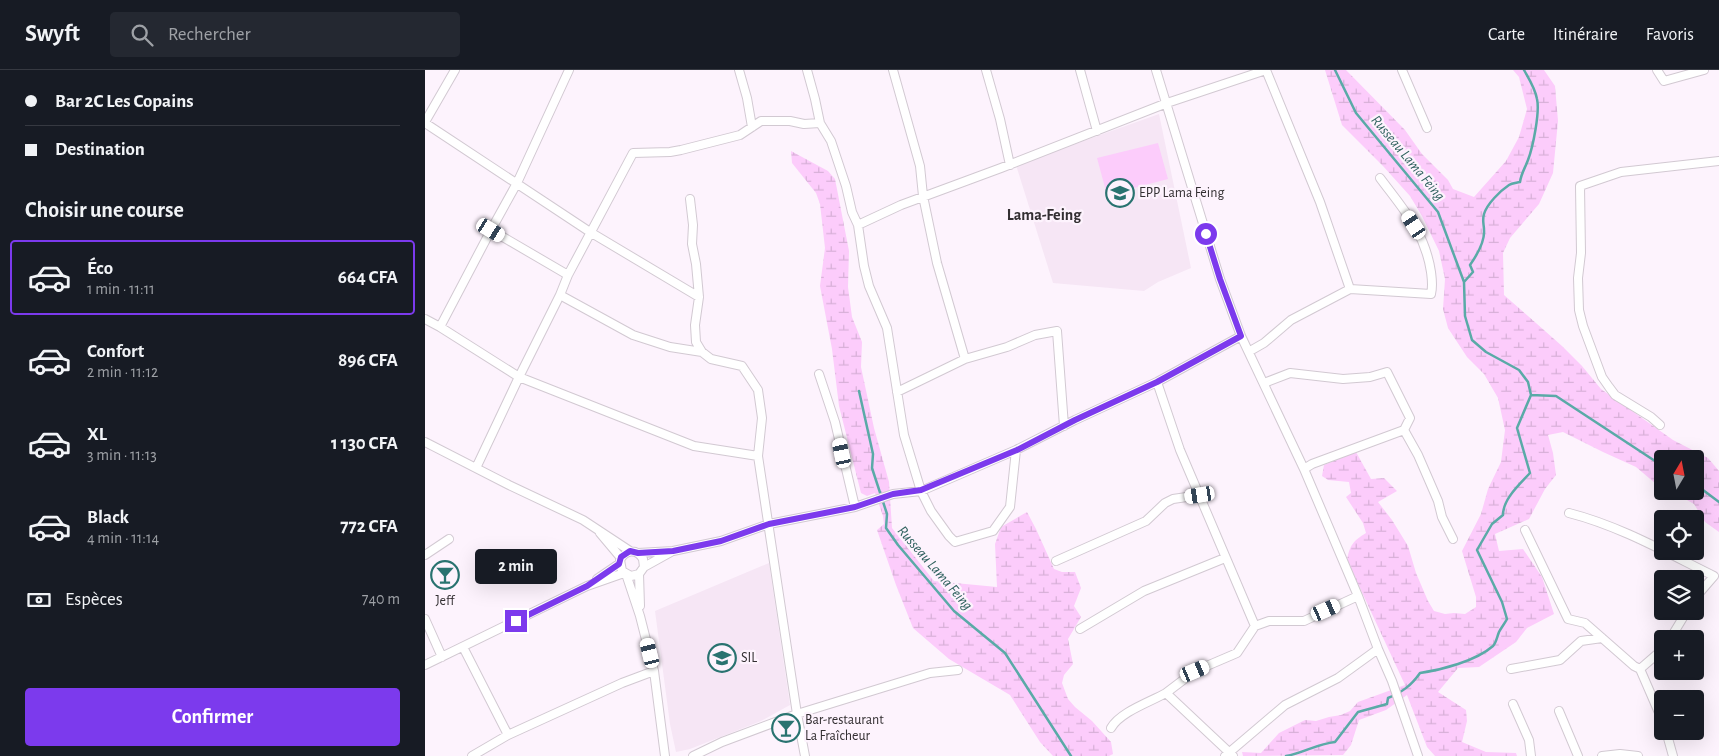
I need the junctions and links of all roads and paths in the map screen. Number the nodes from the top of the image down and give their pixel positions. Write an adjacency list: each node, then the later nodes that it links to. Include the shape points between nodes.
1 (455, 70): 14 (street)
2 (569, 70): 22 (street)
3 (739, 70): 16 (street)
4 (807, 70): 15 (street)
5 (893, 70): 23 (street, via 920,166)
6 (986, 70): 20 (street)
7 (1080, 70): 18 (street)
8 (1156, 70): 13 (street)
9 (1266, 70): 13 (street); 29 (street, via 1320,202)
10 (1402, 70): 17 (street)
11 (1657, 70): 12 (street, via 1664,81)
12 (1704, 70)
13 (1167, 103): 18 (street); 34 (street, via 1220,279)
14 (425, 122): 22 (street)
15 (820, 123): 16 (street, via 761,121); 25 (street, via 831,141 851,212)
16 (752, 127): 27 (street, via 740,134 681,150 633,153)
17 (1427, 128)
18 (1097, 131): 20 (street)
19 (1719, 160): 43 (street, via 1621,172 1580,186 1578,278 1583,326 1602,378 1615,395)
20 (1010, 164): 23 (street)
21 (1380, 178): 29 (street, via 1422,237 1433,287 1431,294)
22 (517, 183): 26 (street); 27 (street)
23 (923, 196): 25 (street); 37 (street, via 937,263)
24 (690, 199): 31 (street)
25 (858, 225): 42 (street, via 869,286 887,328)
26 (491, 230): 28 (street); 33 (street)
27 (590, 232): 28 (street); 31 (street)
28 (568, 275): 30 (street)
29 (1350, 288): 35 (street, via 1291,320)
30 (560, 295): 36 (street, via 633,335 670,347); 39 (street)
31 (699, 297): 36 (street, via 695,325 696,342)
32 (425, 319): 33 (street)
33 (440, 327): 39 (street)
34 (1241, 336): 35 (street); 40 (street)
35 (1250, 351): 41 (street)
36 (702, 352): 48 (street, via 711,359 742,366 758,390 762,418)
37 (965, 359): 42 (street); 44 (street, via 1035,335 1057,331)
38 (819, 374): 53 (street, via 835,422)
39 (519, 377): 48 (street, via 694,446); 49 (street)
40 (1157, 382): 44 (street); 52 (street, via 1180,450)
41 (1265, 383): 45 (street, via 1290,373 1343,379 1387,372 1409,418); 50 (street)
42 (897, 392): 51 (street, via 904,435)
43 (1660, 425)
44 (1064, 426): 47 (street)
45 (1404, 430): 50 (street); 59 (street, via 1418,455)
46 (425, 442): 49 (street)
47 (1017, 450): 51 (street); 51 (street, via 1010,507 993,531 955,542 931,511)
48 (757, 456): 55 (street)
49 (476, 468): 56 (street)
50 (1304, 469): 71 (street)
51 (921, 490): 53 (street, via 893,494)
52 (1200, 495): 63 (street); 65 (street, via 1173,499 1146,521)
53 (855, 507): 55 (street)
54 (1569, 513): 68 (street, via 1614,528)
55 (769, 524): 60 (street, via 721,541); 90 (street)
56 (594, 526): 61 (street); 64 (street)
57 (1525, 530): 76 (street, via 1568,619 1585,623)
58 (449, 539): 62 (street)
59 (1453, 539)
60 (673, 551): 61 (street); 66 (street)
61 (634, 552): 64 (street, via 624,554); 66 (street, via 643,559)
62 (425, 555)
63 (1225, 558): 74 (street); 75 (street, via 1144,591)
64 (620, 561): 67 (street); 69 (street)
65 (1056, 561)
66 (641, 571): 67 (street, via 631,576); 72 (street)
67 (625, 574): 69 (street); 72 (street)
68 (1717, 578): 70 (street)
69 (587, 586): 77 (street)
70 (1704, 590)
71 (1358, 596): 74 (street, via 1304,621 1269,621); 78 (street)
72 (640, 616): 85 (street)
73 (425, 619): 79 (street)
74 (1255, 626): 86 (street, via 1237,653 1195,671)
75 (1080, 629)
76 (1602, 638): 82 (street, via 1581,641 1560,660); 83 (street)
77 (463, 647): 79 (street); 92 (street)
78 (1378, 649): 95 (street, via 1338,678 1285,705); 99 (street)
79 (442, 657): 81 (street)
80 (1654, 657): 83 (street)
81 (425, 664)
82 (1511, 669)
83 (1640, 669): 87 (street)
84 (959, 670): 90 (street, via 930,673)
85 (654, 671): 92 (street); 96 (street)
86 (1167, 693): 91 (street, via 1127,714); 95 (street)
87 (1654, 701)
88 (1513, 704): 100 (street, via 1529,740)
89 (1559, 711): 101 (street)
90 (797, 714): 97 (street); 98 (street)
91 (1111, 728)
92 (508, 735): 94 (street)
93 (1669, 740): 104 (street)
94 (477, 755)
95 (1229, 755)
96 (665, 756)
97 (693, 756)
98 (805, 756)
99 (1418, 756)
100 (1531, 756)
101 (1579, 756)
102 (1602, 756): 103 (street)
103 (1638, 756)
104 (1673, 756)

